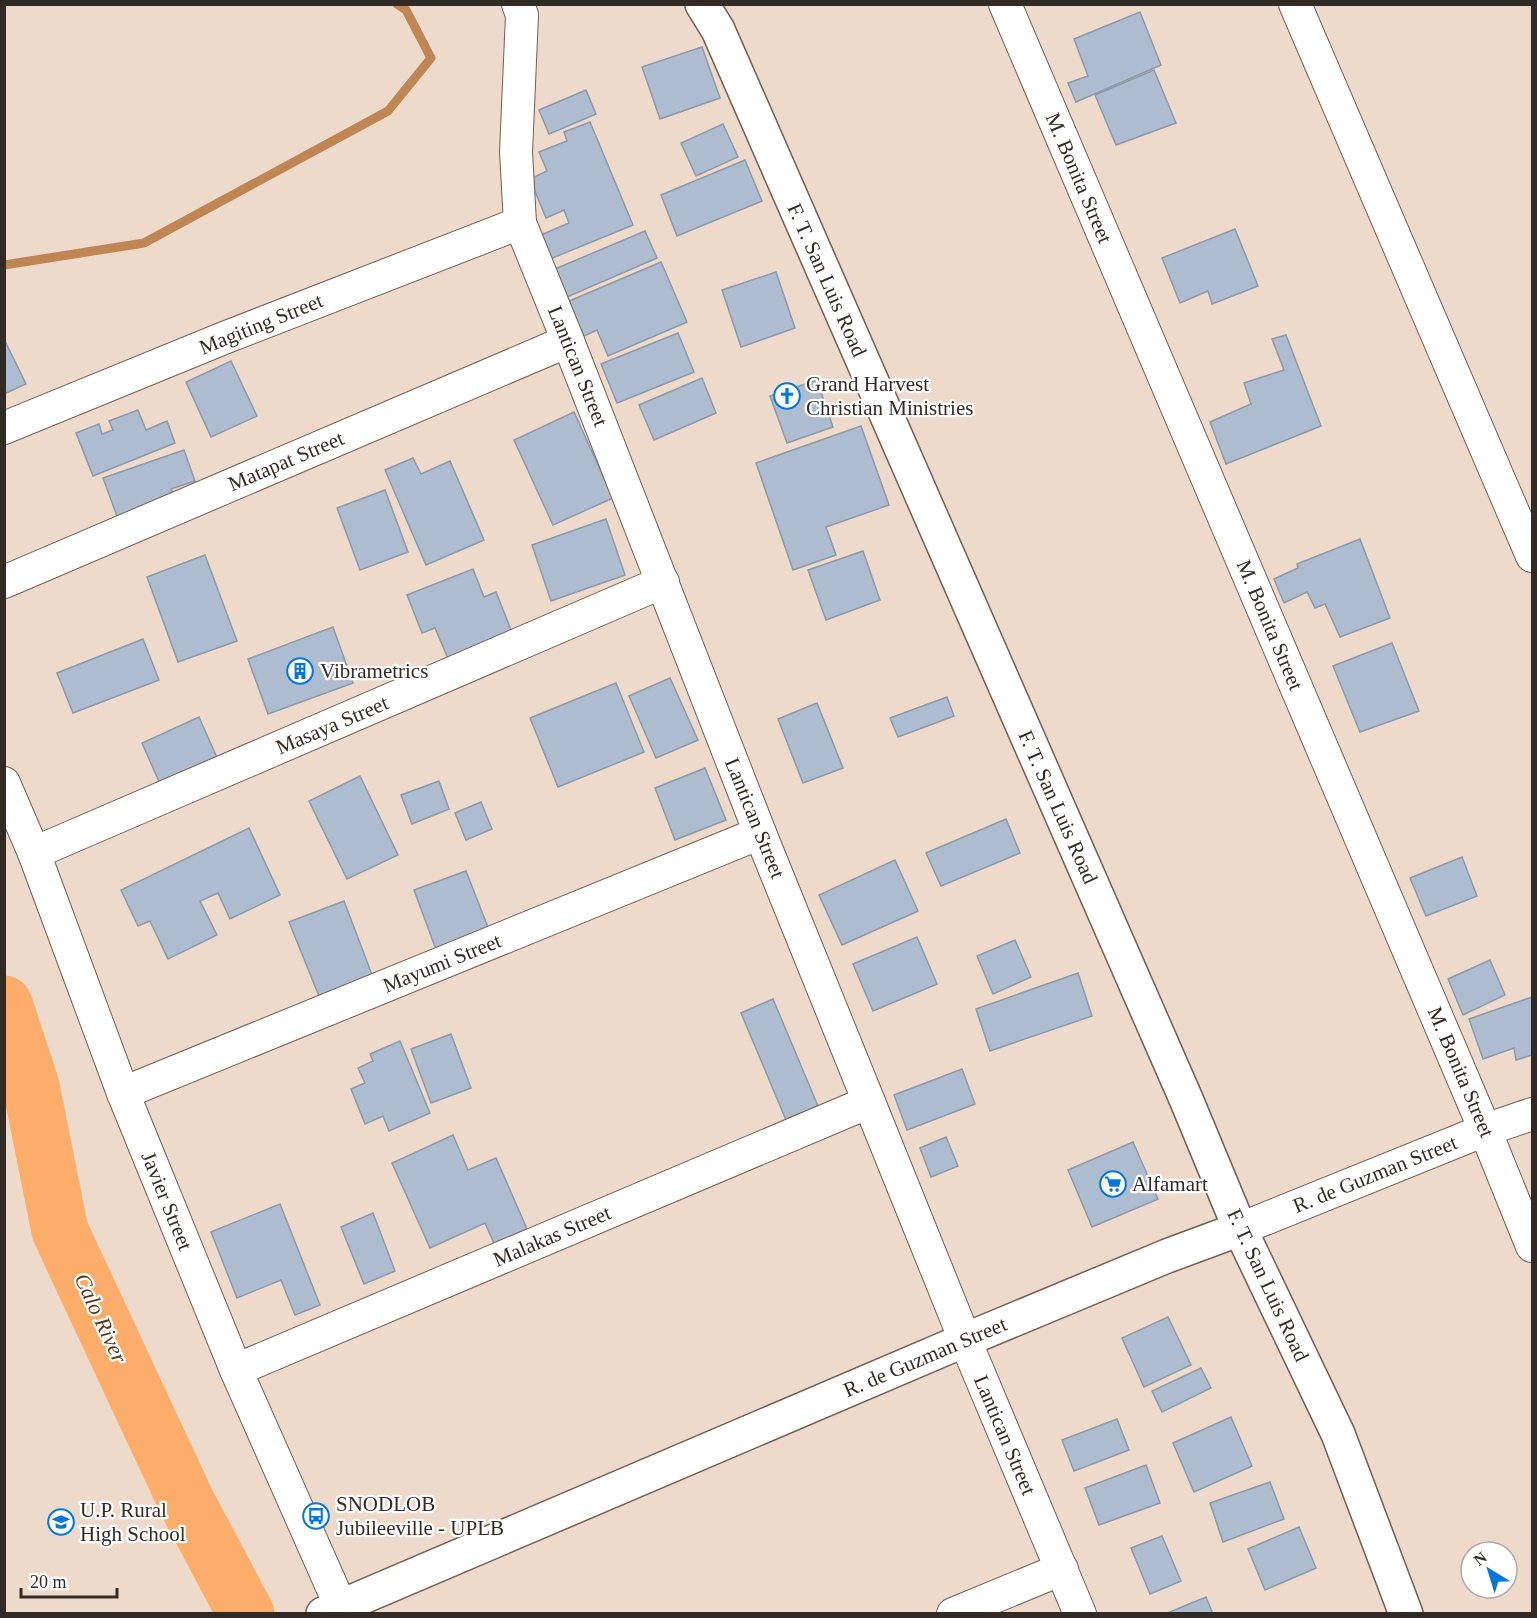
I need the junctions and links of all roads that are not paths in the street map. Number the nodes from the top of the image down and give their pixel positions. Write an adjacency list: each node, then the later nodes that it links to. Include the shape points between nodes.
1 (518, 4): 5 (street, Lantican Street, via 522,15 516,152)
2 (702, 4): 18 (main road, F. T. San Luis Road, via 718,30)
3 (1005, 4): 17 (street, M. Bonita Street)
4 (1295, 4): 8 (street)
5 (520, 223): 6 (street, Lantican Street); 7 (street, Magiting Street)
6 (568, 341): 9 (street, Matapat Street); 10 (street, Lantican Street)
7 (4, 428)
8 (1533, 556)
9 (4, 582)
10 (663, 582): 12 (street, Lantican Street); 13 (street, Masaya Street)
11 (4, 783): 13 (street, Javier Street)
12 (760, 833): 14 (street, Mayumi Street); 15 (street, Lantican Street)
13 (34, 853): 14 (street, Javier Street)
14 (123, 1094): 21 (street, Javier Street)
15 (868, 1102): 20 (street, Lantican Street); 21 (street, Malakas Street)
16 (1533, 1114): 17 (street, R. de Guzman Street)
17 (1485, 1130): 18 (street, R. de Guzman Street); 19 (street, M. Bonita Street)
18 (1240, 1229): 20 (main road, R. de Guzman Street); 26 (main road, F. T. San Luis Road, via 1338,1434)
19 (1533, 1246)
20 (965, 1340): 22 (street, Lantican Street); 23 (main road, R. de Guzman Street)
21 (236, 1370): 23 (street, Javier Street)
22 (1062, 1569): 24 (street); 25 (street, Lantican Street)
23 (336, 1611)
24 (953, 1614)
25 (1080, 1614)
26 (1406, 1614)

